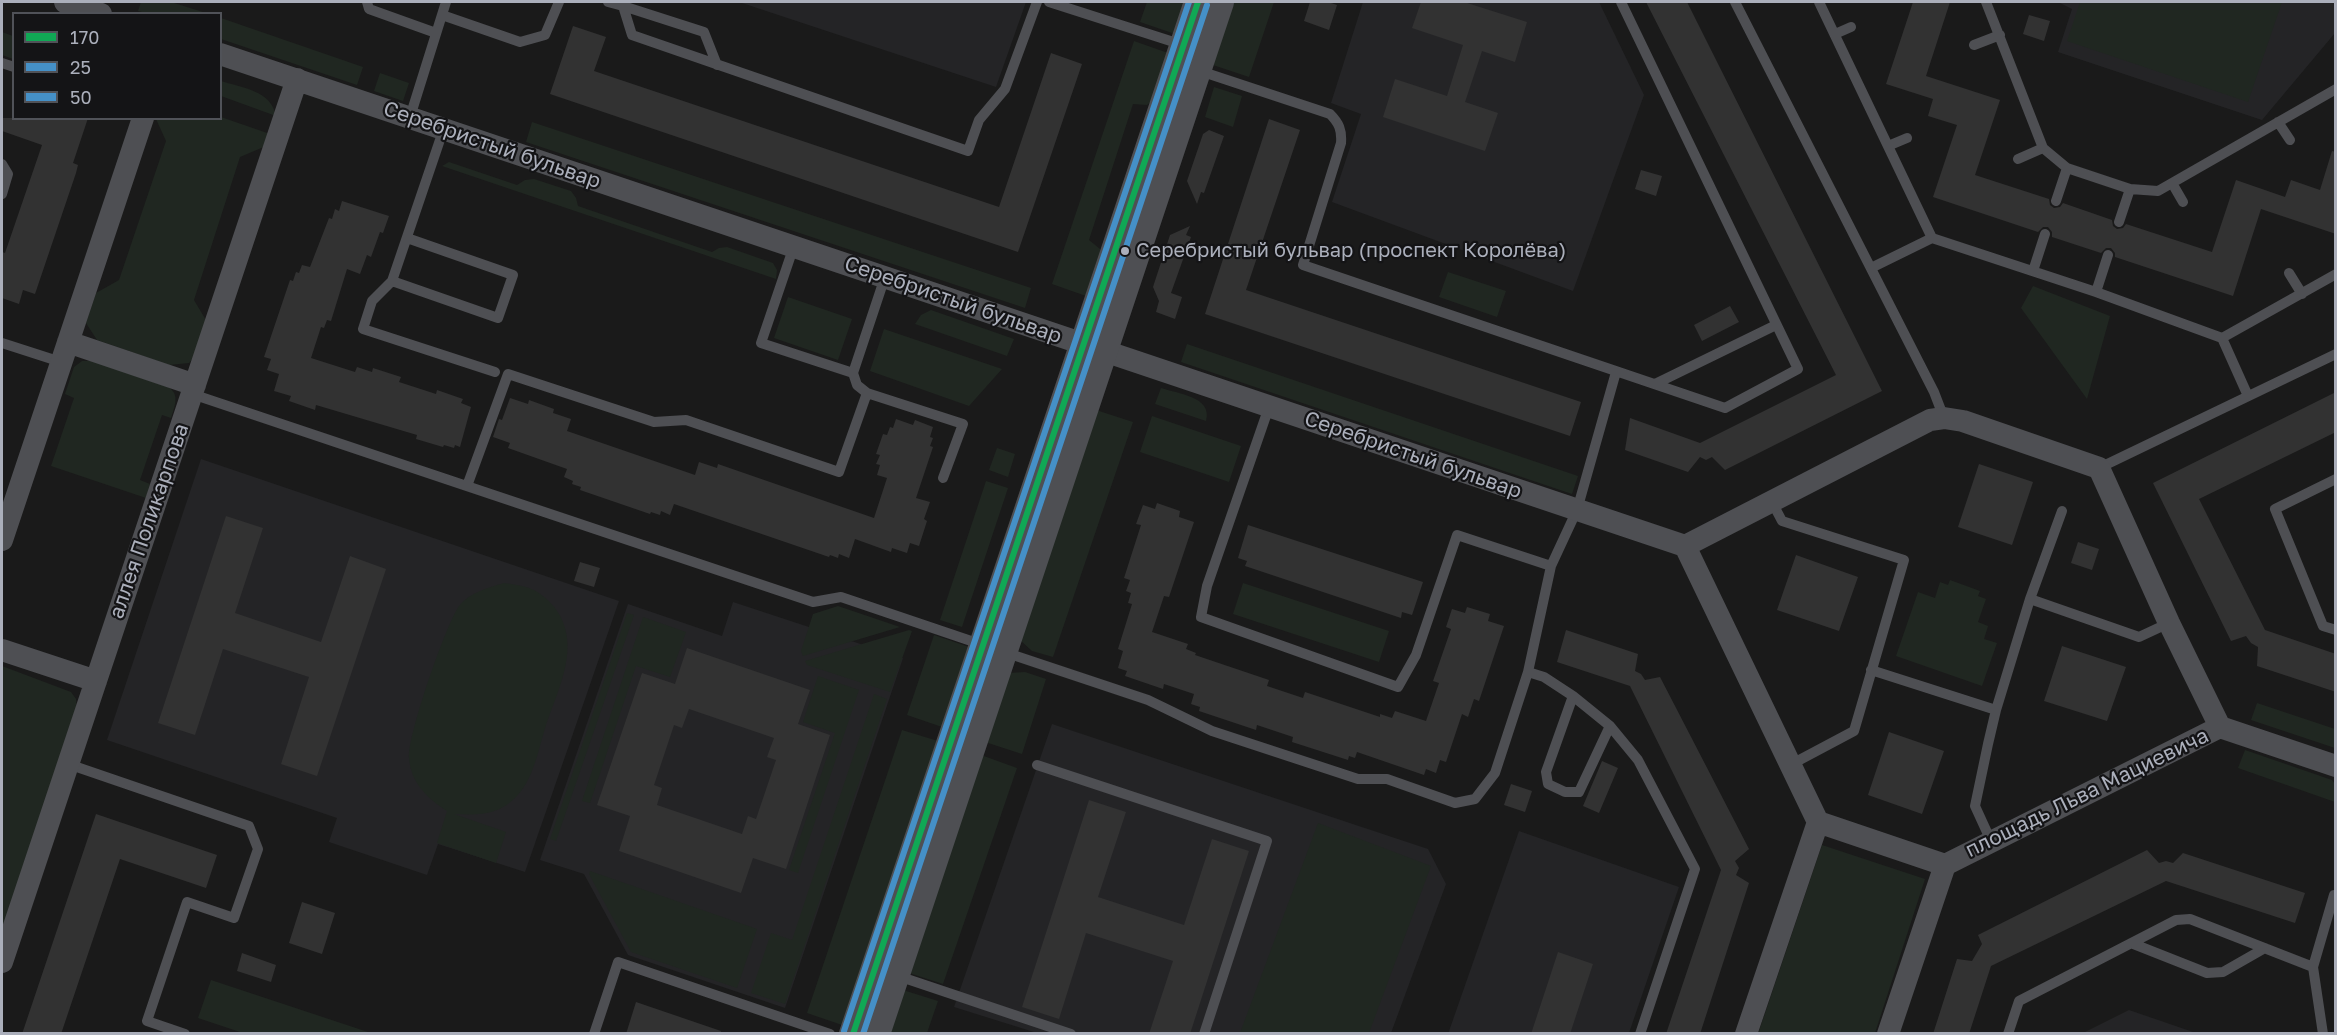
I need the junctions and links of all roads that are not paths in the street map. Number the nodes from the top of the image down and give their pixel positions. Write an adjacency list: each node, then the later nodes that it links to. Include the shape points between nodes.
1 (70, 2): 15 (street)
2 (367, 2): 18 (lane, via 369,9)
3 (446, 2): 16 (lane)
4 (558, 2): 16 (lane, via 545,35 520,42)
5 (608, 2): 14 (lane)
6 (1037, 2): 24 (lane, via 1005,89 979,120 968,152)
7 (1049, 2): 23 (lane)
8 (1198, 2): 23 (street)
9 (1220, 2): 23 (street)
10 (1621, 2): 57 (lane)
11 (1735, 2): 49 (lane)
12 (1819, 2): 19 (lane)
13 (1986, 2): 20 (lane)
14 (623, 6): 24 (lane, via 632,35); 24 (lane, via 704,32)
15 (96, 12)
16 (442, 15): 18 (lane)
17 (1851, 27): 19 (lane)
18 (436, 33): 27 (lane)
19 (1835, 34): 33 (lane)
20 (2000, 35): 21 (lane); 34 (lane)
21 (1974, 45)
22 (222, 55): 25 (street, Серебристый бульвар)
23 (1191, 58): 60 (street); 64 (lane, via 1330,114 1337,121 1341,143 1303,265)
24 (717, 65)
25 (297, 79): 27 (street, Серебристый бульвар); 67 (street, аллея Поликарпова)
26 (2336, 89): 29 (lane)
27 (410, 117): 30 (street, Серебристый бульвар)
28 (142, 120): 61 (street)
29 (2278, 122): 32 (lane); 38 (lane)
30 (444, 128): 45 (lane); 47 (street, Серебристый бульвар)
31 (1907, 138): 33 (lane)
32 (2290, 141)
33 (1888, 146): 46 (lane)
34 (2043, 148): 35 (lane); 37 (lane)
35 (2018, 159)
36 (2, 164): 40 (lane, via 8,174)
37 (2067, 168): 39 (lane); 41 (lane)
38 (2172, 183): 39 (lane, via 2158,191); 42 (lane)
39 (2130, 189): 43 (lane)
40 (2, 194)
41 (2056, 201)
42 (2183, 202)
43 (2119, 222)
44 (2045, 234): 50 (lane)
45 (407, 238): 54 (lane); 54 (lane, via 513,275 498,318)
46 (1932, 238): 49 (lane); 50 (lane)
47 (794, 246): 53 (street, Серебристый бульвар); 65 (lane, via 761,343)
48 (2108, 255): 55 (lane)
49 (1870, 268): 71 (lane)
50 (2033, 271): 55 (lane)
51 (2289, 273): 56 (lane)
52 (2336, 274): 56 (lane)
53 (885, 276): 60 (street, Серебристый бульвар); 65 (lane)
54 (392, 281): 63 (lane, via 372,301 363,329)
55 (2096, 292): 58 (lane)
56 (2302, 294): 58 (lane)
57 (1776, 325): 66 (lane); 66 (lane, via 1798,369 1725,408)
58 (2222, 338): 69 (lane)
59 (2, 343): 61 (lane)
60 (1094, 348): 70 (street, Серебристый бульвар); 85 (street)
61 (64, 352): 67 (street); 79 (street)
62 (2336, 354): 69 (lane)
63 (495, 372)
64 (1616, 372): 66 (lane); 77 (lane)
65 (853, 373): 68 (lane, via 857,385)
66 (1654, 384)
67 (193, 390): 75 (lane); 89 (street, аллея Поликарпова)
68 (867, 393): 73 (lane, via 963,424); 75 (lane, via 839,472 686,420 654,422 508,374)
69 (2248, 396): 72 (lane)
70 (1269, 406): 77 (street, Серебристый бульвар); 81 (lane, via 1207,586 1201,617 1398,687 1416,656 1457,534)
71 (1944, 418): 72 (street); 76 (street, via 1930,420)
72 (2099, 468): 83 (street, площадь Льва Мациевича)
73 (943, 478)
74 (2336, 479): 84 (lane, via 2275,509 2323,626)
75 (467, 486): 85 (lane, via 813,602 841,597)
76 (1772, 502): 80 (street); 87 (lane, via 1782,521 1904,560)
77 (1577, 510): 80 (street, Серебристый бульвар); 81 (lane)
78 (2062, 511): 82 (lane)
79 (2, 540)
80 (1685, 546): 96 (street)
81 (1551, 566): 88 (lane)
82 (2030, 599): 83 (lane, via 2139,637); 91 (lane)
83 (2169, 623): 93 (street, площадь Льва Мациевича)
84 (2336, 630)
85 (993, 648): 88 (lane, via 1148,700 1212,731 1358,779 1387,779 1455,803 1474,799 1495,773); 106 (street)
86 (13, 649): 89 (street)
87 (1871, 670): 91 (lane); 96 (lane, via 1854,731)
88 (1528, 672): 90 (lane, via 1544,677)
89 (96, 681): 94 (street, аллея Поликарпова)
90 (1573, 696): 92 (lane); 92 (lane, via 1546,772 1548,784 1565,792 1579,792)
91 (1996, 710): 99 (lane, via 1975,806)
92 (1610, 726): 114 (lane, via 1638,760 1695,869)
93 (2220, 727): 97 (street); 99 (street, площадь Льва Мациевича)
94 (68, 764): 104 (street, аллея Поликарпова); 107 (lane, via 249,825 258,849 234,918 187,902 147,1021)
95 (1037, 765): 113 (lane, via 1267,841)
96 (1790, 765): 98 (street)
97 (2336, 766)
98 (1818, 822): 100 (street, площадь Льва Мациевича); 115 (street)
99 (1991, 841): 100 (street, площадь Льва Мациевича)
100 (1945, 865): 116 (street)
101 (2335, 893): 105 (lane)
102 (2131, 943): 103 (lane, via 2176,920 2190,919); 103 (lane, via 2208,973 2223,972); 117 (lane, via 2019,1001)
103 (2265, 948): 105 (lane)
104 (2, 962)
105 (2313, 967): 118 (lane)
106 (885, 972): 110 (street); 111 (street); 112 (lane)
107 (185, 1034)
108 (594, 1034): 109 (lane, via 618,962)
109 (830, 1034)
110 (853, 1034)
111 (876, 1034)
112 (1071, 1034)
113 (1204, 1034)
114 (1640, 1034)
115 (1746, 1034)
116 (1888, 1034)
117 (2008, 1034)
118 (2323, 1034)

